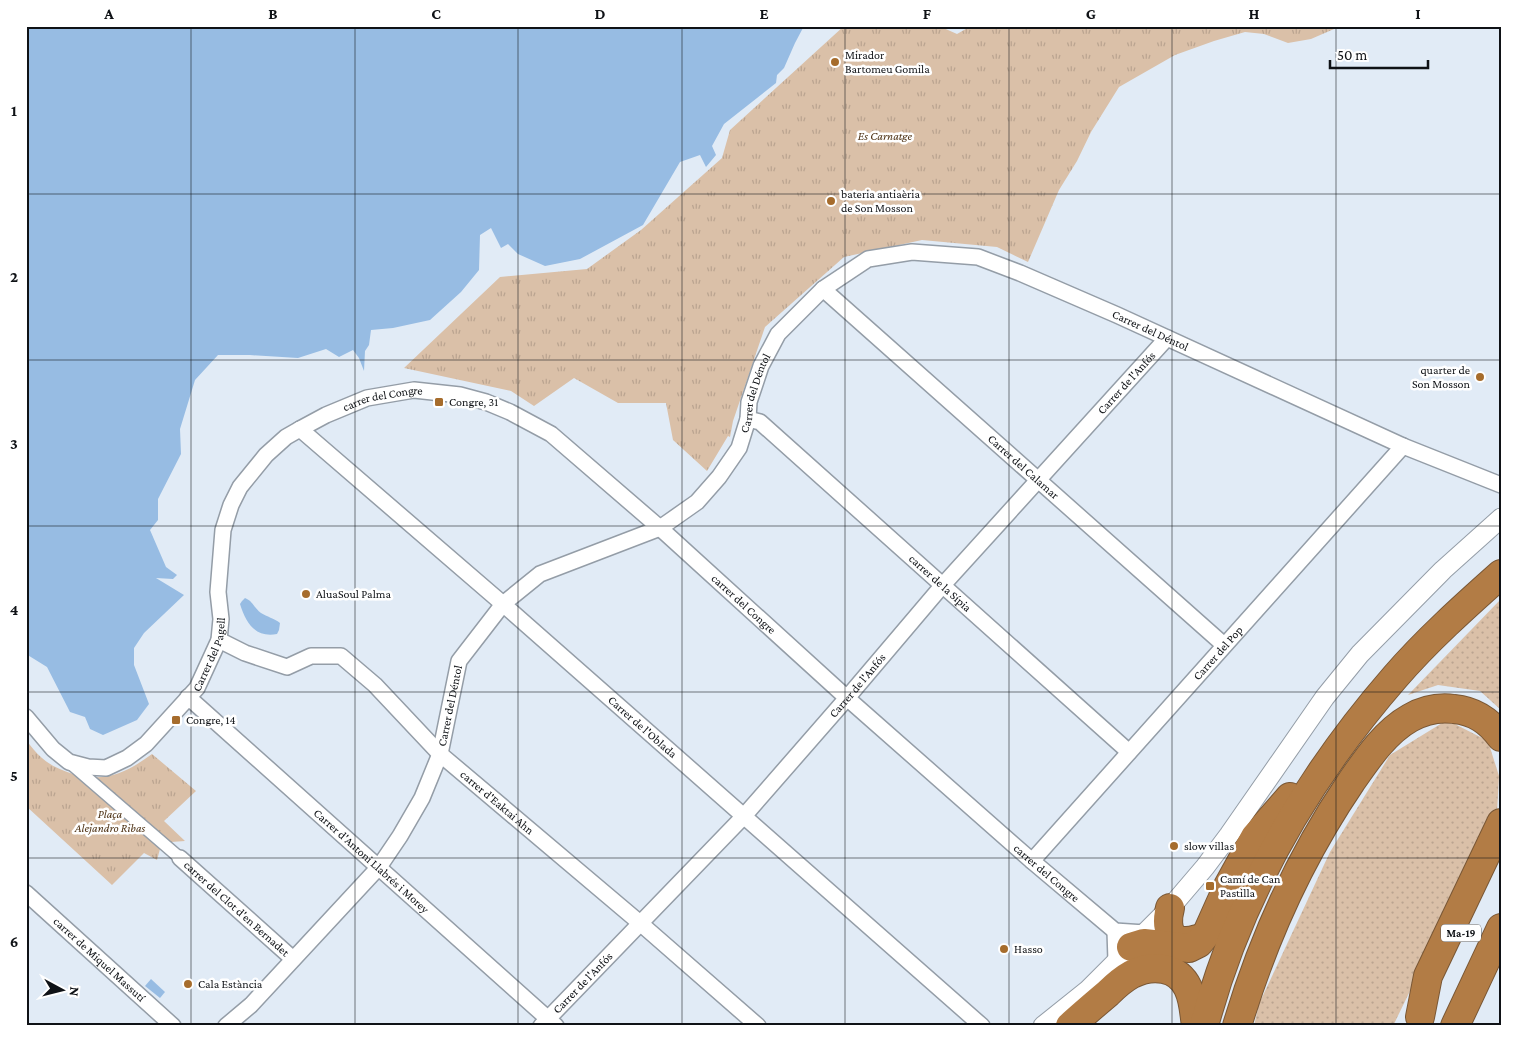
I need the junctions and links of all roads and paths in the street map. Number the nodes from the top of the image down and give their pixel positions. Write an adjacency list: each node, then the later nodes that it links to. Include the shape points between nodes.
1 (822, 289): 2 (street, Carrer del Déntol, via 868,259 912,252 978,257); 3 (street, Carrer del Déntol, via 778,334 761,366 749,402); 6 (street, Carrer del Calamar)
2 (1167, 338): 5 (street, Carrer del Déntol); 6 (street, Carrer de l'Anfós)
3 (748, 419): 9 (street, Carrer del Déntol, via 739,448 719,477 697,502); 11 (street, carrer de la Sípia, via 760,422)
4 (300, 429): 9 (street, carrer del Congre, via 367,398 414,390 466,396 510,412 551,434); 12 (street, Carrer de l'Oblada); 13 (street, Carrer del Pagell, via 266,455 240,487 231,505 223,530 220,560)
5 (1403, 446): 7 (street, Carrer del Déntol); 14 (street, Carrer del Pop)
6 (1038, 480): 11 (street, Carrer de l'Anfós); 14 (street, Carrer del Calamar)
7 (1501, 485)
8 (1501, 518): 30 (street, via 1443,570 1360,654 1324,697 1223,843)
9 (660, 528): 12 (street, Carrer del Déntol, via 540,574); 16 (street, carrer del Congre)
10 (1501, 574): 19 (highway, via 1396,676)
11 (942, 586): 16 (street, Carrer de l'Anfós); 20 (street, carrer de la Sípia)
12 (503, 604): 21 (street, Carrer del Déntol, via 459,661); 23 (street, Carrer de l'Oblada)
13 (219, 640): 15 (street, Carrer del Pagell, via 197,688); 21 (street, carrer d'Eaktai Ahn, via 245,653 286,666 311,656 341,656 374,684)
14 (1224, 645): 20 (street, Carrer del Pop)
15 (188, 697): 22 (street, Carrer del Pagell, via 146,744 126,758 106,768); 28 (street, Carrer d'Antoni Llabrés i Morey)
16 (847, 698): 23 (street, Carrer de l'Anfós); 27 (street, carrer del Congre)
17 (26, 717): 22 (street, via 53,749)
18 (1501, 737): 47 (highway, via 1478,715 1465,710 1440,708 1410,718 1386,738 1342,795 1299,870 1259,957)
19 (1335, 751): 33 (highway, via 1255,837); 46 (highway, via 1288,823 1256,884 1225,960)
20 (1129, 752): 27 (street, Carrer del Pop)
21 (440, 754): 28 (street, Carrer del Déntol, via 422,798); 31 (street, carrer d'Eaktai Ahn)
22 (69, 762): 26 (street)
23 (744, 816): 31 (street, Carrer de l'Anfós); 42 (street, Carrer de l'Oblada)
24 (1501, 823): 37 (highway, via 1428,976)
25 (1501, 850): 37 (highway, Ma-19)
26 (180, 858): 36 (street, carrer del Clot d'en Bernadet)
27 (1032, 861): 34 (street, carrer del Congre)
28 (379, 867): 36 (street, Carrer del Déntol); 38 (street, Carrer d'Antoni Llabrés i Morey)
29 (26, 893): 39 (street, carrer de Miquel Massutí)
30 (1170, 908): 33 (highway, via 1169,932 1176,938 1189,941); 34 (street)
31 (640, 923): 38 (street, Carrer de l'Anfós); 41 (street, carrer d'Eaktai Ahn)
32 (1501, 928): 48 (highway, Ma-19)
33 (1207, 933): 34 (highway, via 1200,943 1189,948)
34 (1127, 943): 43 (street, via 1088,990)
35 (1501, 956): 49 (highway)
36 (293, 959): 40 (street, Carrer del Déntol, via 251,1006)
37 (1418, 1021)
38 (548, 1023)
39 (173, 1026)
40 (226, 1026)
41 (758, 1026)
42 (982, 1026)
43 (1043, 1026)
44 (1070, 1026): 45 (highway, via 1124,979 1156,968 1174,972 1184,981 1193,1001)
45 (1196, 1026)
46 (1204, 1026)
47 (1237, 1026)
48 (1455, 1026)
49 (1472, 1026)

